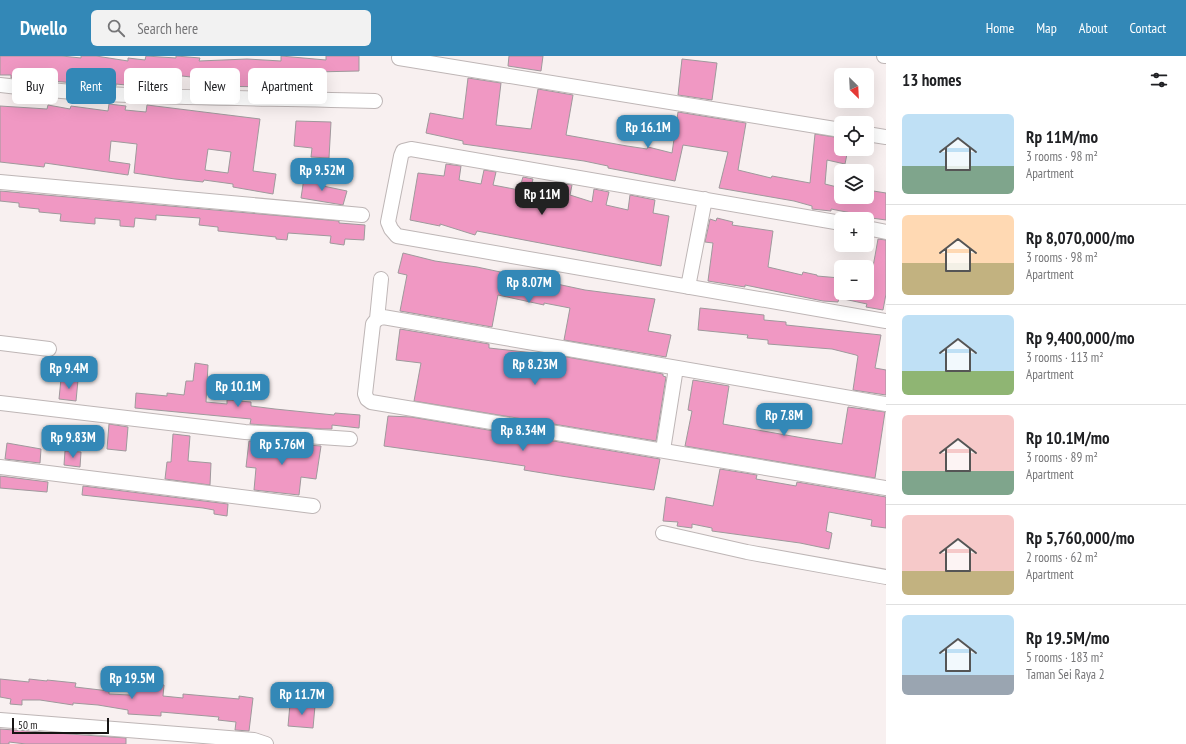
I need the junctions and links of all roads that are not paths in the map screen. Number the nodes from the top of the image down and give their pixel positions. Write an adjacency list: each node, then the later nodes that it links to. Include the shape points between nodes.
1 (399, 58): 4 (street)
2 (0, 85): 3 (street, via 59,92 136,96)
3 (376, 101)
4 (834, 129)
5 (874, 135): 6 (street)
6 (886, 137)
7 (0, 182): 9 (street)
8 (706, 199): 10 (street); 14 (street); 14 (street, via 407,149 401,156 388,222 397,236)
9 (362, 215)
10 (834, 223)
11 (874, 229): 12 (street)
12 (886, 232)
13 (381, 279): 15 (street)
14 (688, 287): 16 (street)
15 (377, 319): 19 (street, via 383,317); 23 (street, via 373,324 364,394 371,402)
16 (886, 321)
17 (0, 343): 18 (street)
18 (49, 349)
19 (676, 368): 21 (street); 23 (street)
20 (0, 403): 22 (street, via 246,432)
21 (886, 404)
22 (350, 439)
23 (664, 450): 25 (street)
24 (0, 467): 26 (street)
25 (886, 487)
26 (313, 506)
27 (663, 533): 28 (street, via 747,552)
28 (886, 577)
29 (0, 720): 30 (street, via 254,740)
30 (266, 744)

